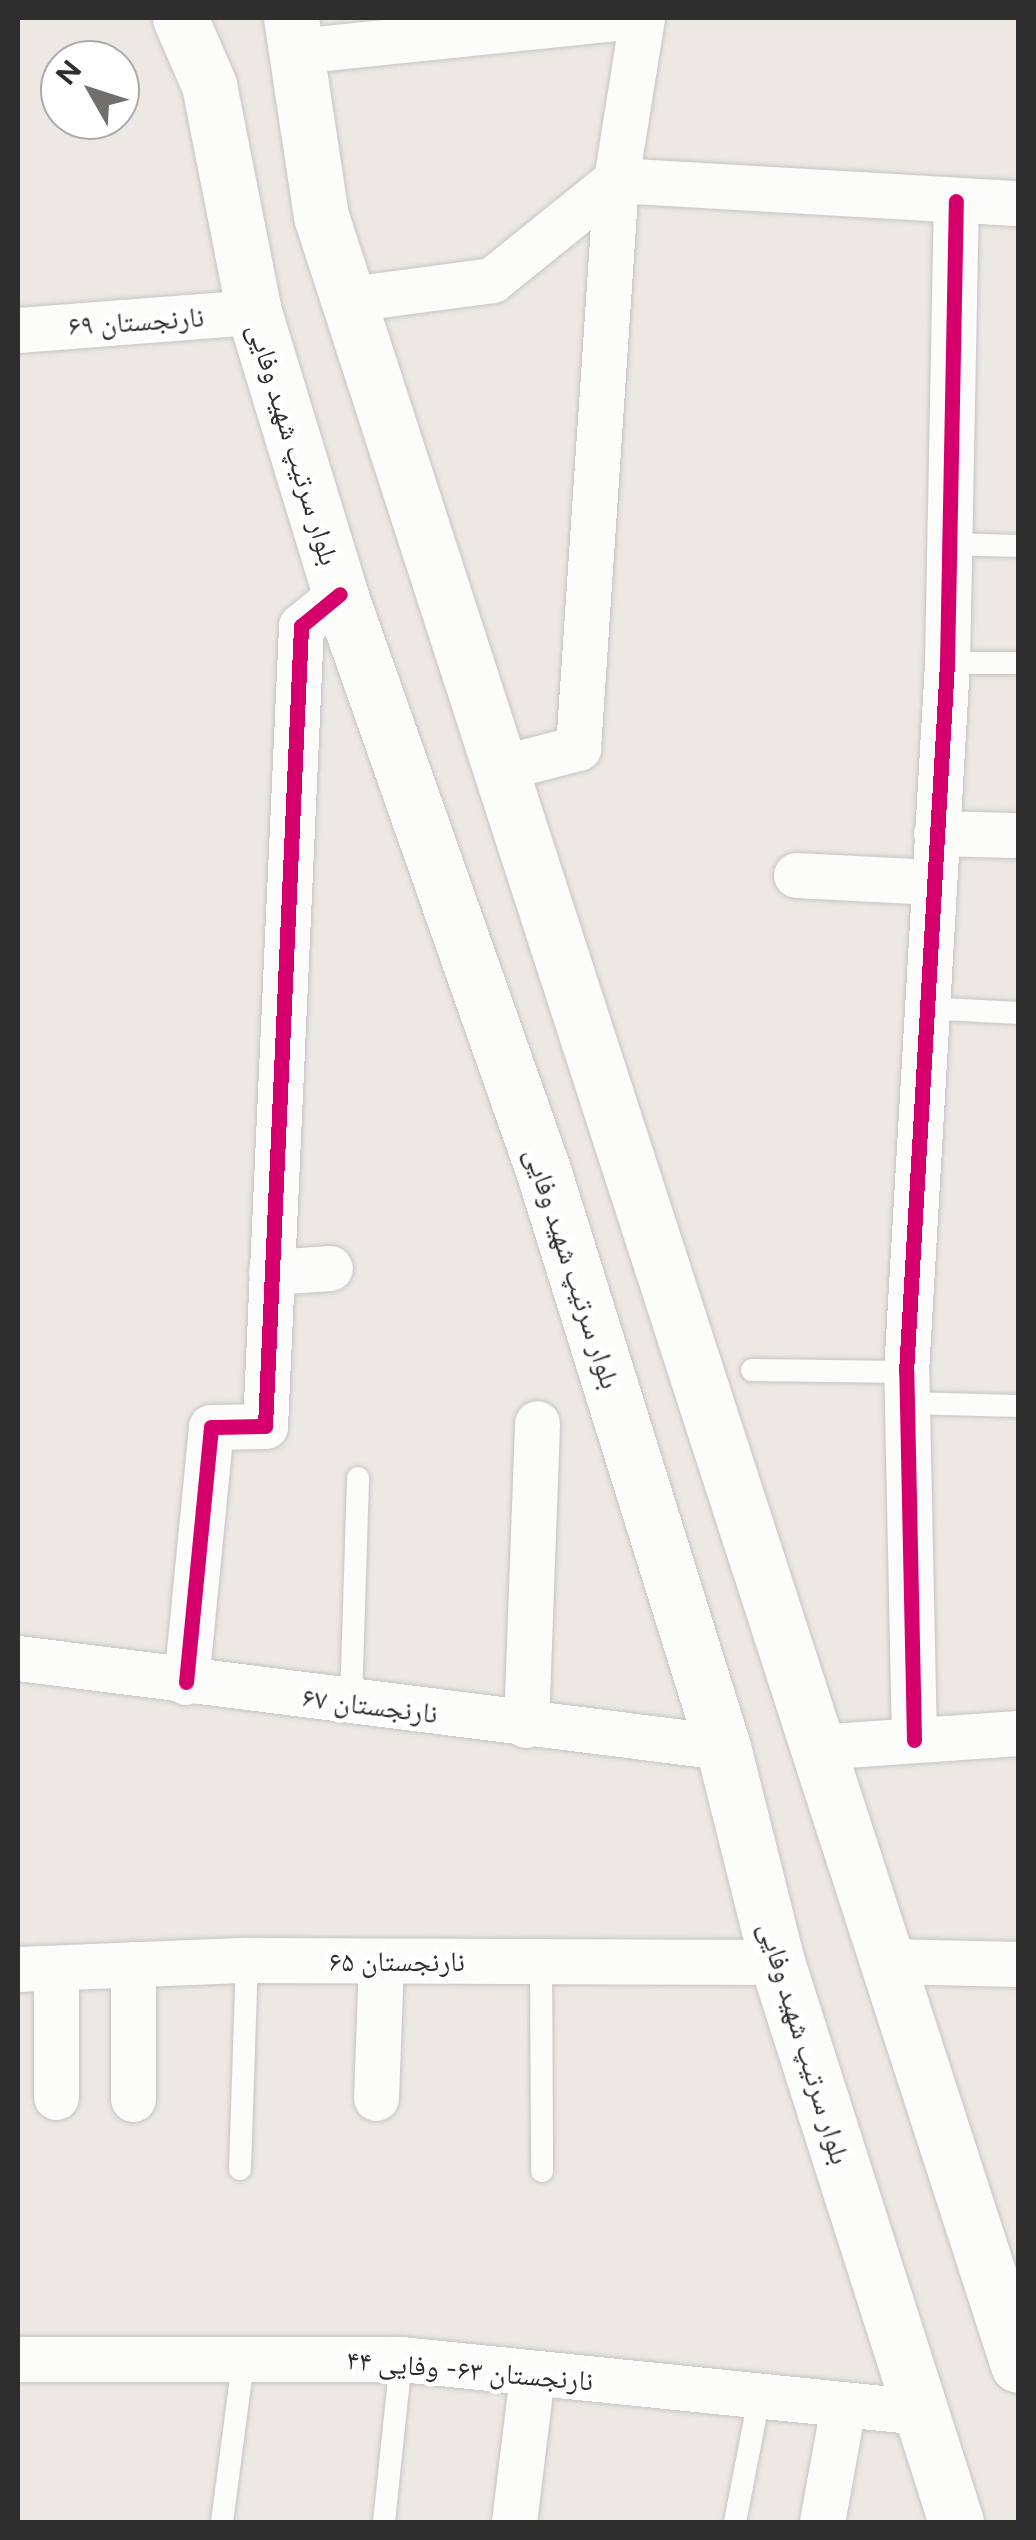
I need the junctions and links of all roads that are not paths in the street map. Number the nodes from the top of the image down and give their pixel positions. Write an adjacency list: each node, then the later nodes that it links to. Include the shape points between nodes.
1 (180, 18): 9 (main road, بلوار سرتیپ شهید وفایی, via 209,85)
2 (614, 18): 4 (street)
3 (642, 18): 5 (street)
4 (293, 34): 8 (main road, via 321,216)
5 (616, 180): 6 (street); 8 (street, via 492,280); 16 (street, via 578,748)
6 (956, 201): 7 (street); 11 (street)
7 (1018, 202)
8 (350, 299): 16 (main road)
9 (254, 312): 10 (street, نارنجستان ۶۹); 13 (main road, بلوار سرتیپ شهید وفایی)
10 (18, 330)
11 (952, 544): 12 (lane); 14 (street)
12 (1018, 546)
13 (340, 594): 24 (main road, بلوار سرتیپ شهید وفایی); 26 (street, via 301,626)
14 (947, 663): 15 (lane); 17 (street)
15 (1018, 664)
16 (500, 768): 23 (main road)
17 (936, 833): 18 (street); 20 (street)
18 (1013, 835)
19 (796, 875): 20 (street)
20 (932, 882): 21 (street)
21 (924, 1008): 22 (lane); 28 (street)
22 (1018, 1013)
23 (622, 1143): 24 (main road); 39 (main road)
24 (544, 1173): 38 (main road, بلوار سرتیپ شهید وفایی)
25 (330, 1268): 26 (street)
26 (271, 1272): 33 (street, via 264,1426 211,1428)
27 (752, 1370): 28 (lane)
28 (907, 1387): 29 (lane); 37 (street)
29 (1018, 1406)
30 (537, 1423): 35 (street)
31 (358, 1478): 34 (lane)
32 (18, 1658): 33 (street, نارنجستان ۶۷)
33 (186, 1682): 34 (street, نارنجستان ۶۷)
34 (351, 1702): 35 (street, نارنجستان ۶۷)
35 (526, 1725): 38 (street, نارنجستان ۶۷)
36 (1018, 1733): 37 (street)
37 (914, 1740): 39 (street)
38 (723, 1747): 44 (main road, بلوار سرتیپ شهید وفایی)
39 (818, 1747): 42 (main road)
40 (247, 1960): 41 (street, نارنجستان ۶۵); 45 (street, نارنجستان ۶۵); 51 (lane)
41 (381, 1961): 43 (street, نارنجستان ۶۵); 50 (street)
42 (887, 1961): 46 (street); 56 (main road)
43 (541, 1962): 44 (street, نارنجستان ۶۵); 52 (lane)
44 (777, 1962): 60 (main road, بلوار سرتیپ شهید وفایی)
45 (133, 1964): 47 (street, نارنجستان ۶۵); 49 (street)
46 (1018, 1964)
47 (37, 1969): 48 (street)
48 (56, 2098)
49 (133, 2098)
50 (376, 2098)
51 (240, 2169)
52 (542, 2171)
53 (244, 2356): 54 (street, نارنجستان ۶۳- وفایی ۴۴); 55 (street, نارنجستان ۶۳- وفایی ۴۴); 61 (lane)
54 (18, 2359)
55 (401, 2359): 57 (street, نارنجستان ۶۳- وفایی ۴۴); 62 (lane)
56 (1018, 2365)
57 (532, 2375): 58 (street, نارنجستان ۶۳- وفایی ۴۴); 63 (street)
58 (759, 2399): 59 (street, نارنجستان ۶۳- وفایی ۴۴); 64 (lane)
59 (842, 2408): 60 (street, نارنجستان ۶۳- وفایی ۴۴); 65 (street)
60 (921, 2412): 66 (main road, بلوار سرتیپ شهید وفایی)
61 (222, 2522)
62 (384, 2522)
63 (514, 2522)
64 (736, 2522)
65 (822, 2522)
66 (956, 2522)

